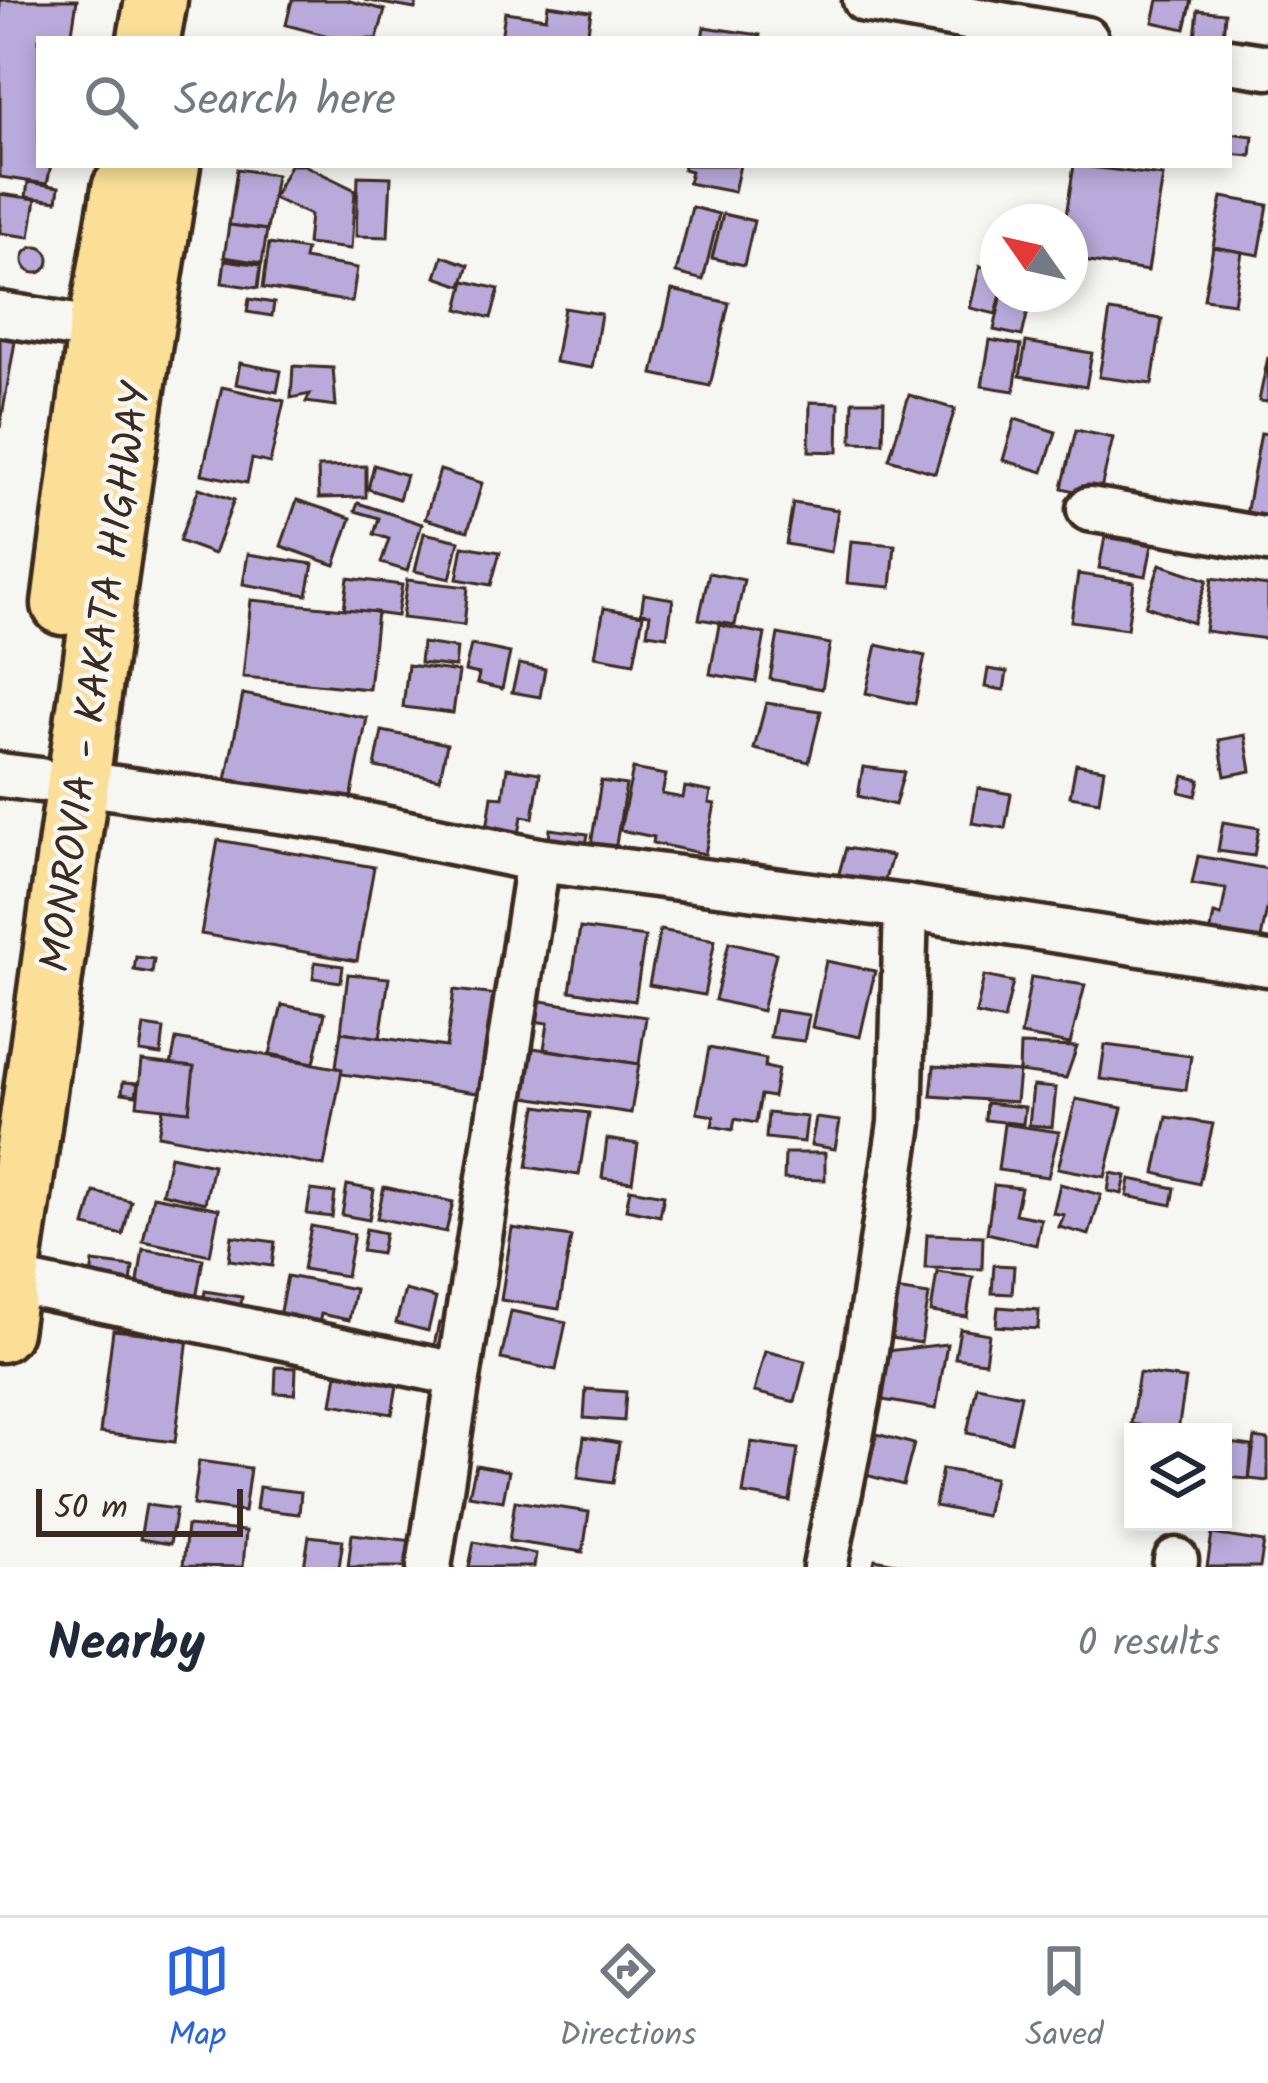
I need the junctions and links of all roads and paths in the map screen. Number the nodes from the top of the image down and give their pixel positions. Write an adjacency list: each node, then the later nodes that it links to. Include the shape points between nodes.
1 (156, 0): 5 (highway)
2 (196, 0): 6 (highway)
3 (865, 0): 4 (street)
4 (1038, 16): 7 (street)
5 (150, 36)
6 (190, 36)
7 (1080, 36)
8 (1232, 61): 9 (street)
9 (1268, 67)
10 (127, 168): 13 (highway, MONROVIA - KAKATA HIGHWAY)
11 (169, 168): 16 (highway, MONROVIA - KAKATA HIGHWAY, via 141,336)
12 (0, 314): 13 (street)
13 (99, 330): 16 (highway, MONROVIA - KAKATA HIGHWAY)
14 (1089, 509): 15 (street)
15 (1268, 540)
16 (40, 780): 17 (street, via 344,820); 20 (highway, MONROVIA - KAKATA HIGHWAY); 21 (highway, MONROVIA - KAKATA HIGHWAY)
17 (538, 860): 18 (street); 22 (street)
18 (905, 907): 19 (street); 24 (street, via 900,1124)
19 (1268, 964)
20 (0, 1071)
21 (4, 1306): 22 (street)
22 (456, 1374): 23 (street)
23 (429, 1567)
24 (825, 1567)

